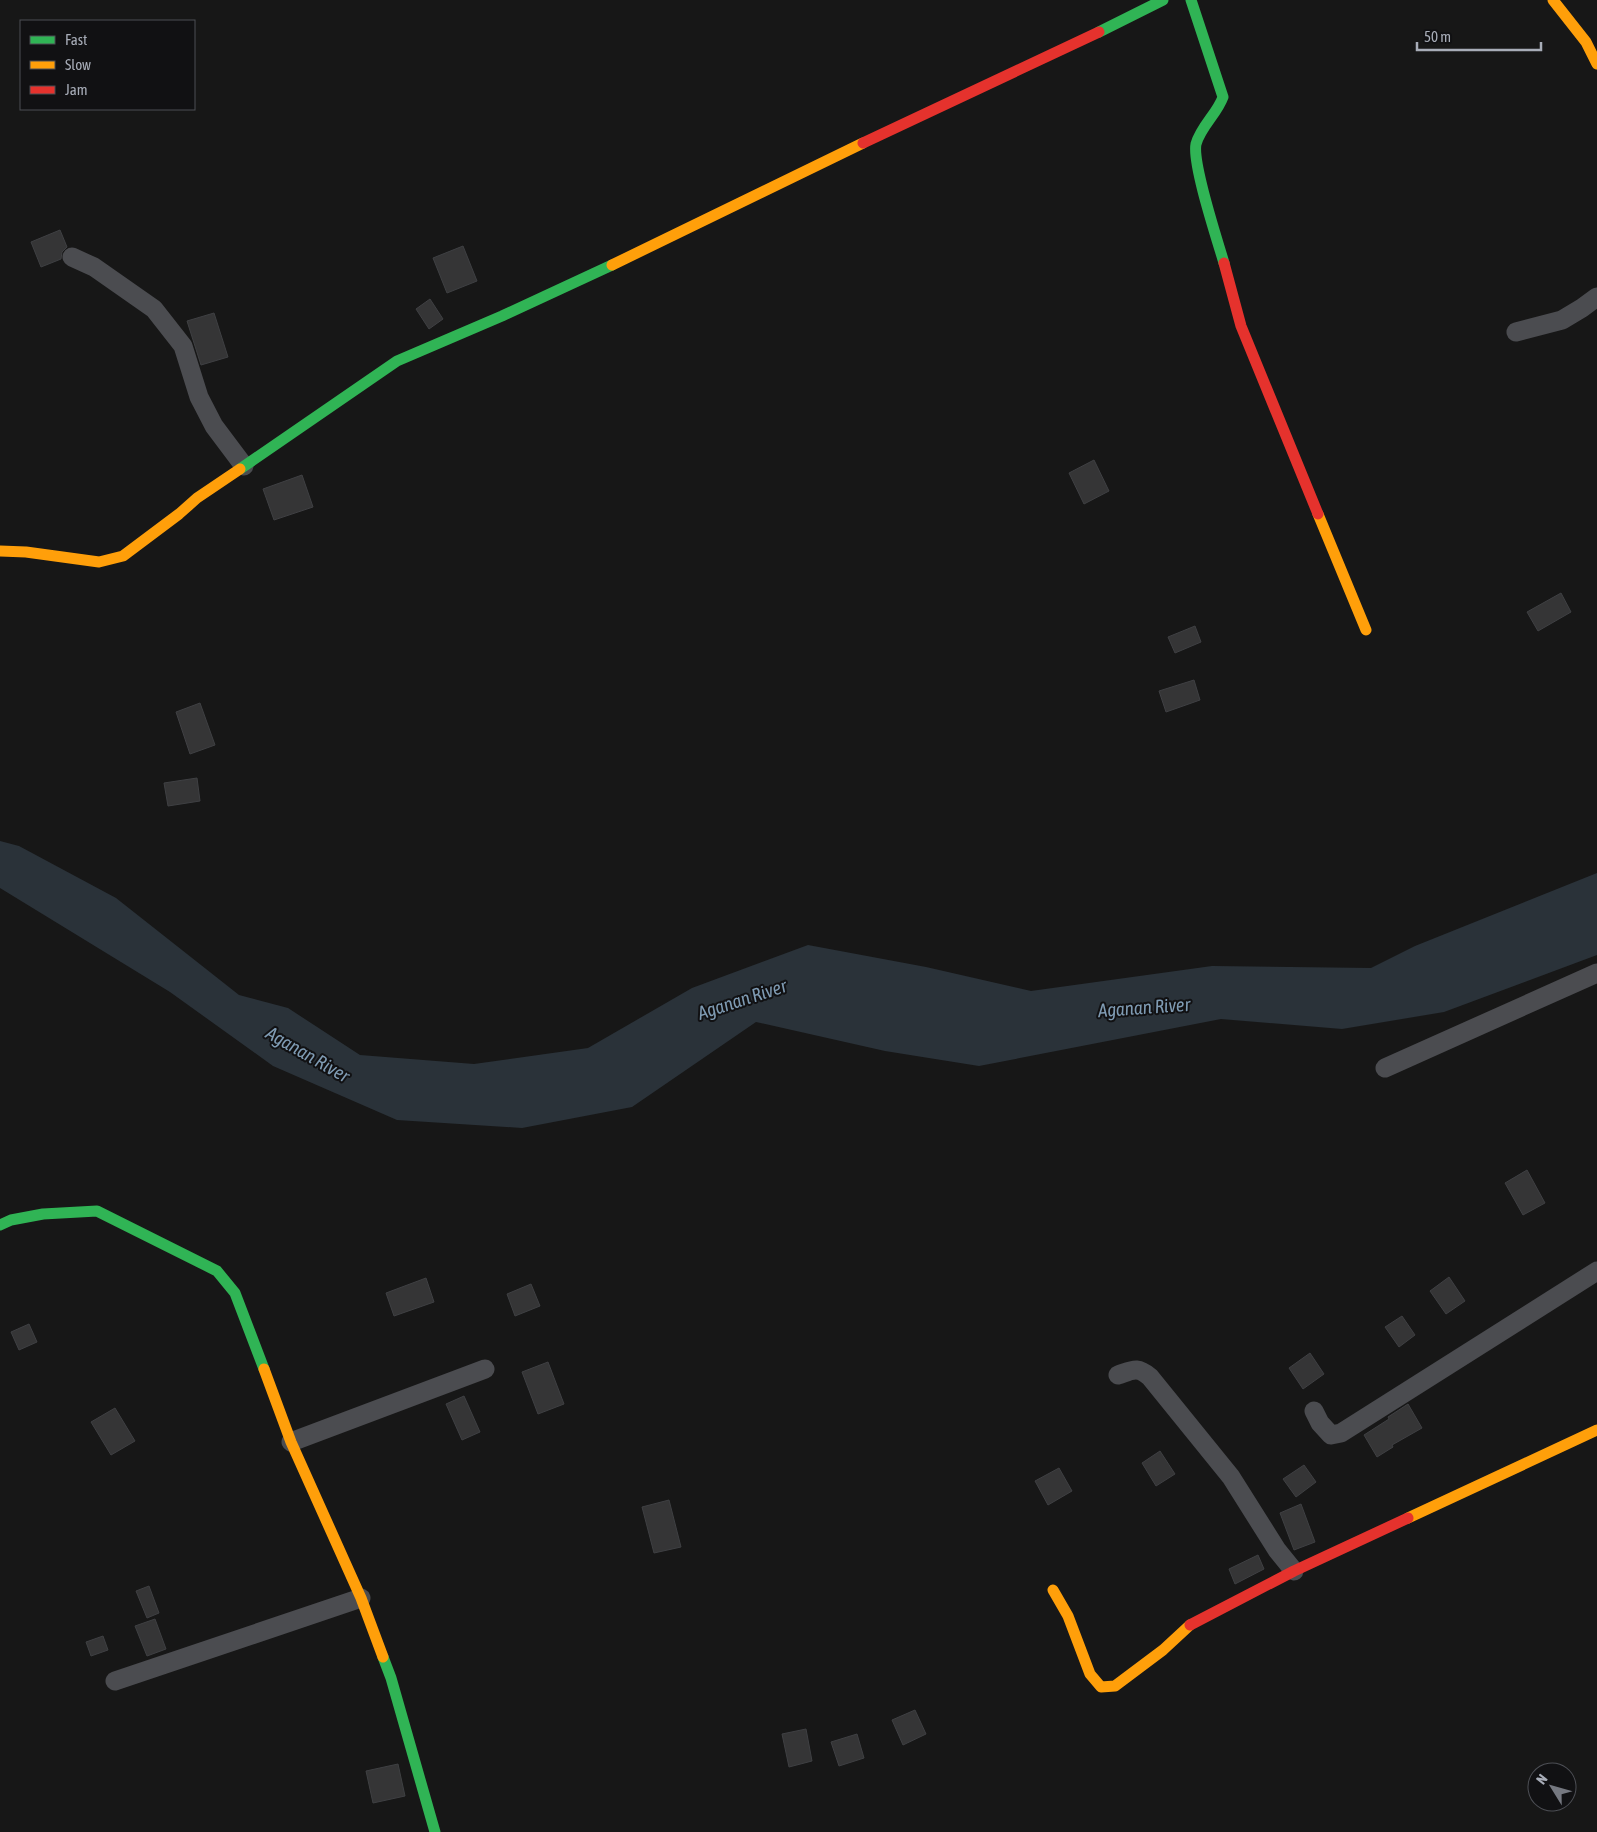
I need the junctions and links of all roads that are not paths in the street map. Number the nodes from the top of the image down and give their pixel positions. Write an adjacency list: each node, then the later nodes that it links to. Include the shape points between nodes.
1 (1163, 0): 8 (street, via 806,169 646,250 397,361)
2 (1191, 0): 10 (street, via 1223,97 1196,143 1195,154 1241,326)
3 (1553, 0): 4 (street, via 1586,42)
4 (1597, 64)
5 (72, 258): 8 (street, via 94,268 154,309 183,346 199,397 214,426)
6 (1597, 297): 7 (street, via 1562,320)
7 (1516, 332)
8 (244, 466): 9 (street, via 123,556 99,562)
9 (0, 551)
10 (1366, 630)
11 (1597, 973): 12 (street)
12 (1385, 1068)
13 (0, 1225): 19 (street, via 43,1214 97,1211 217,1270 235,1293)
14 (1597, 1271): 17 (street, via 1341,1433 1331,1435)
15 (485, 1370): 19 (street)
16 (1118, 1375): 20 (street, via 1136,1369 1150,1377 1231,1477)
17 (1314, 1411)
18 (1597, 1430): 20 (street)
19 (291, 1442): 22 (street)
20 (1294, 1571): 21 (street, via 1188,1626 1164,1650 1115,1686 1100,1687 1090,1674 1068,1616)
21 (1053, 1590)
22 (361, 1598): 23 (street); 24 (street, via 391,1678)
23 (115, 1680)
24 (435, 1832)

